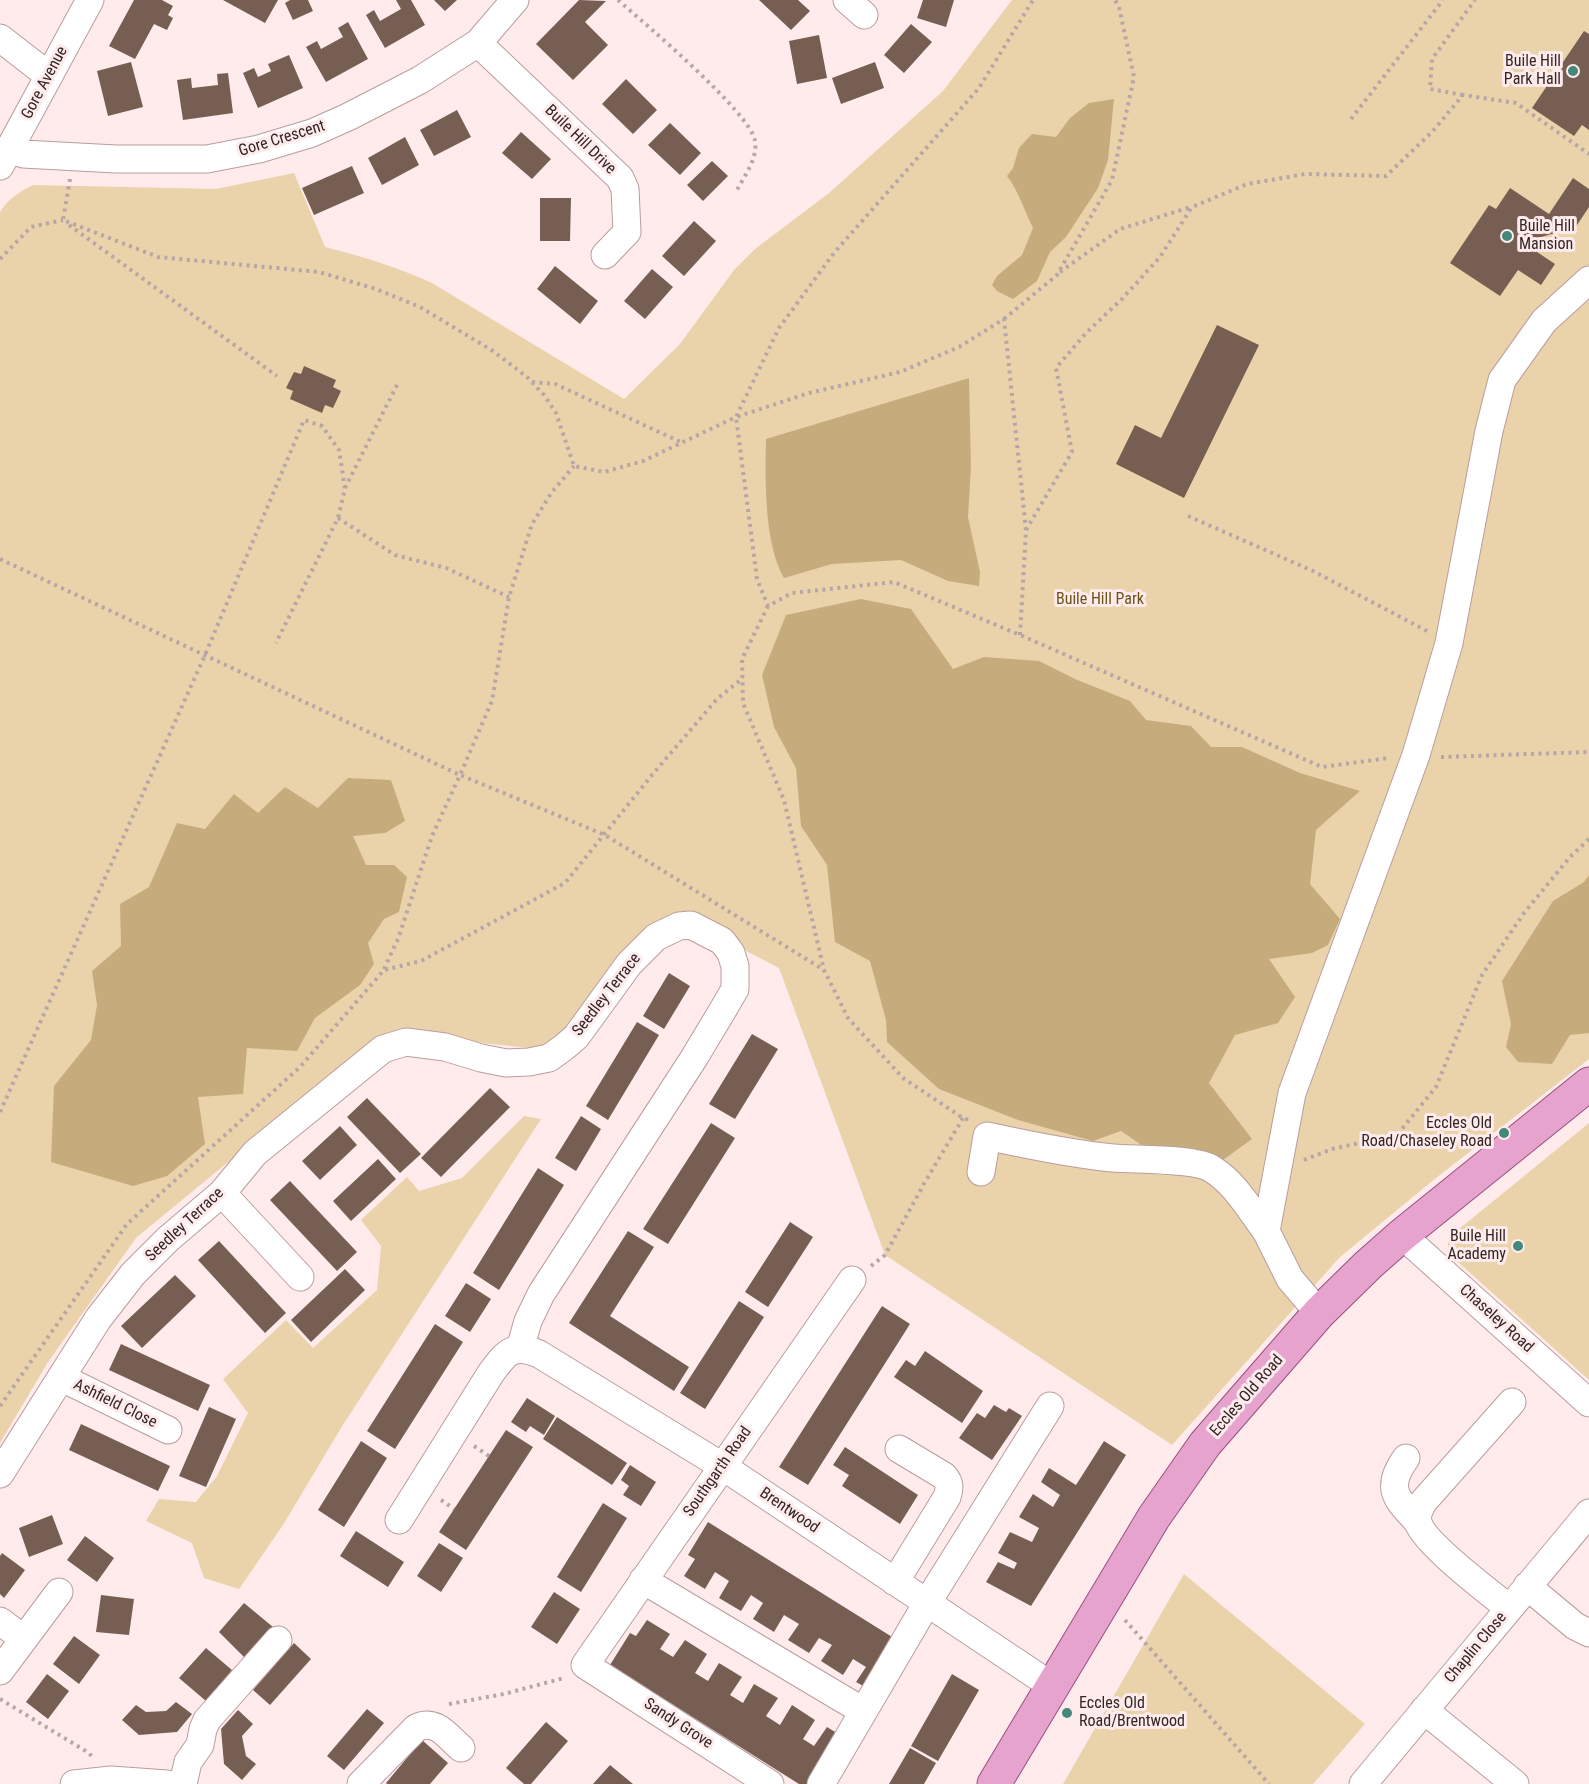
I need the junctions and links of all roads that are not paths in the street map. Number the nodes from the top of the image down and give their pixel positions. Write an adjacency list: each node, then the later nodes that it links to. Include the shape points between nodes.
1 (90, 0): 5 (street, Gore Avenue)
2 (515, 0): 4 (street, Gore Crescent)
3 (0, 38): 5 (street)
4 (478, 43): 6 (street, Gore Crescent, via 420,80 348,117 259,149 207,159 23,154); 7 (street, Buile Hill Drive, via 620,178 625,189 627,232)
5 (49, 76): 6 (street, Gore Avenue)
6 (5, 157)
7 (605, 255)
8 (1589, 280): 12 (street, via 1544,321 1502,380 1449,643 1416,755 1292,1093)
9 (1589, 1084): 13 (main road, Eccles Old Road)
10 (981, 1172): 12 (street, via 987,1136 1113,1158 1205,1165 1228,1182)
11 (222, 1193): 14 (street); 17 (street, Seedley Terrace, via 255,1153 383,1049 406,1042 427,1043 506,1063 549,1058 576,1037 629,964 656,937 680,926 691,925 706,932 722,941 731,953 735,988 541,1294); 18 (street, Seedley Terrace, via 133,1274 98,1319)
12 (1266, 1231): 16 (street, via 1290,1279)
13 (1402, 1235): 16 (main road, Eccles Old Road); 20 (street, Chaseley Road)
14 (300, 1277)
15 (852, 1280): 25 (street, Southgarth Road)
16 (1319, 1313): 42 (main road, Eccles Old Road, via 1205,1444 1154,1517)
17 (520, 1349): 25 (street, Brentwood, via 538,1354); 28 (street, via 505,1354 490,1373)
18 (62, 1378): 22 (street, Ashfield Close); 26 (street, Seedley Terrace)
19 (1512, 1402): 29 (street, via 1424,1501)
20 (1589, 1403)
21 (1050, 1406): 34 (street)
22 (168, 1430)
23 (899, 1449): 31 (street, via 944,1476 950,1489)
24 (1406, 1458): 29 (street, via 1393,1488)
25 (722, 1466): 30 (street, Southgarth Road); 31 (street, Brentwood)
26 (0, 1474)
27 (1589, 1513): 32 (street, Chaplin Close)
28 (399, 1520)
29 (1419, 1524): 35 (street, via 1454,1563)
30 (644, 1580): 41 (street, Southgarth Road); 44 (street)
31 (895, 1582): 34 (street, Brentwood)
32 (1527, 1586): 35 (street, Chaplin Close); 37 (street)
33 (60, 1592): 38 (street)
34 (927, 1603): 42 (street, Brentwood); 44 (street)
35 (1509, 1608): 43 (street, Chaplin Close)
36 (0, 1621): 38 (street)
37 (1589, 1634)
38 (24, 1639): 40 (street)
39 (278, 1640): 48 (street, via 207,1720 200,1745 188,1762)
40 (0, 1671)
41 (575, 1672): 50 (street, Sandy Grove)
42 (1052, 1686): 52 (main road, Eccles Old Road)
43 (1424, 1710): 53 (street, Chaplin Close); 54 (street)
44 (863, 1711): 51 (street)
45 (461, 1749): 49 (street, via 436,1726 425,1724 416,1728)
46 (75, 1784): 47 (street, via 111,1780)
47 (168, 1784)
48 (183, 1784)
49 (361, 1784)
50 (770, 1784)
51 (821, 1784)
52 (994, 1784)
53 (1363, 1784)
54 (1515, 1784)

